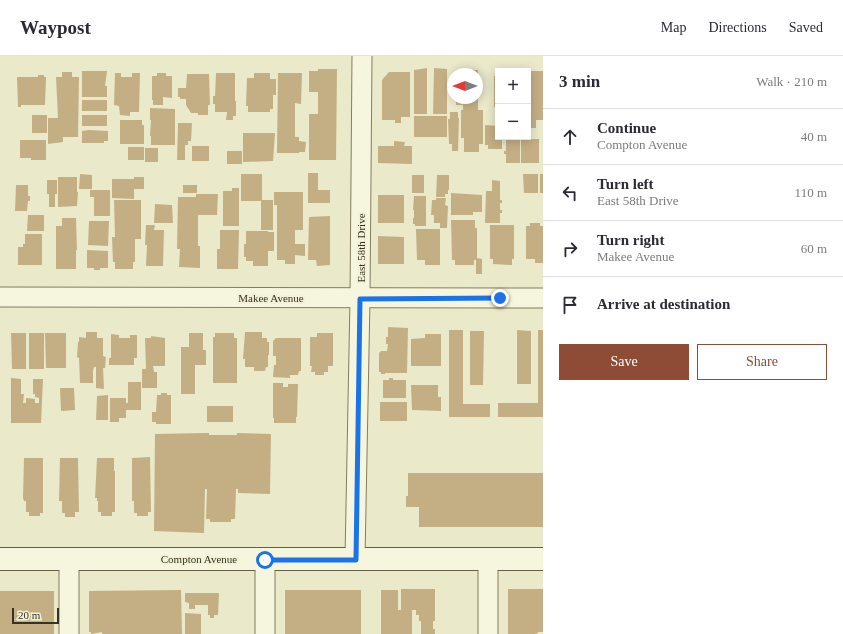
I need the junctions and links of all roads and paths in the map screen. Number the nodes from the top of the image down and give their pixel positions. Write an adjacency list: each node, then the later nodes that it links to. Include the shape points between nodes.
1 (362, 56): 4 (street, East 58th Drive)
2 (0, 297): 4 (street, Makee Avenue)
3 (543, 298): 4 (street, Makee Avenue)
4 (360, 299): 8 (street, East 58th Drive)
5 (0, 560): 6 (main road, Compton Avenue)
6 (69, 560): 7 (main road, Compton Avenue); 11 (street)
7 (265, 560): 8 (main road, Compton Avenue); 12 (street)
8 (356, 560): 9 (main road, Compton Avenue)
9 (488, 560): 10 (main road, Compton Avenue); 13 (street)
10 (543, 560)
11 (69, 634)
12 (265, 634)
13 (488, 634)

